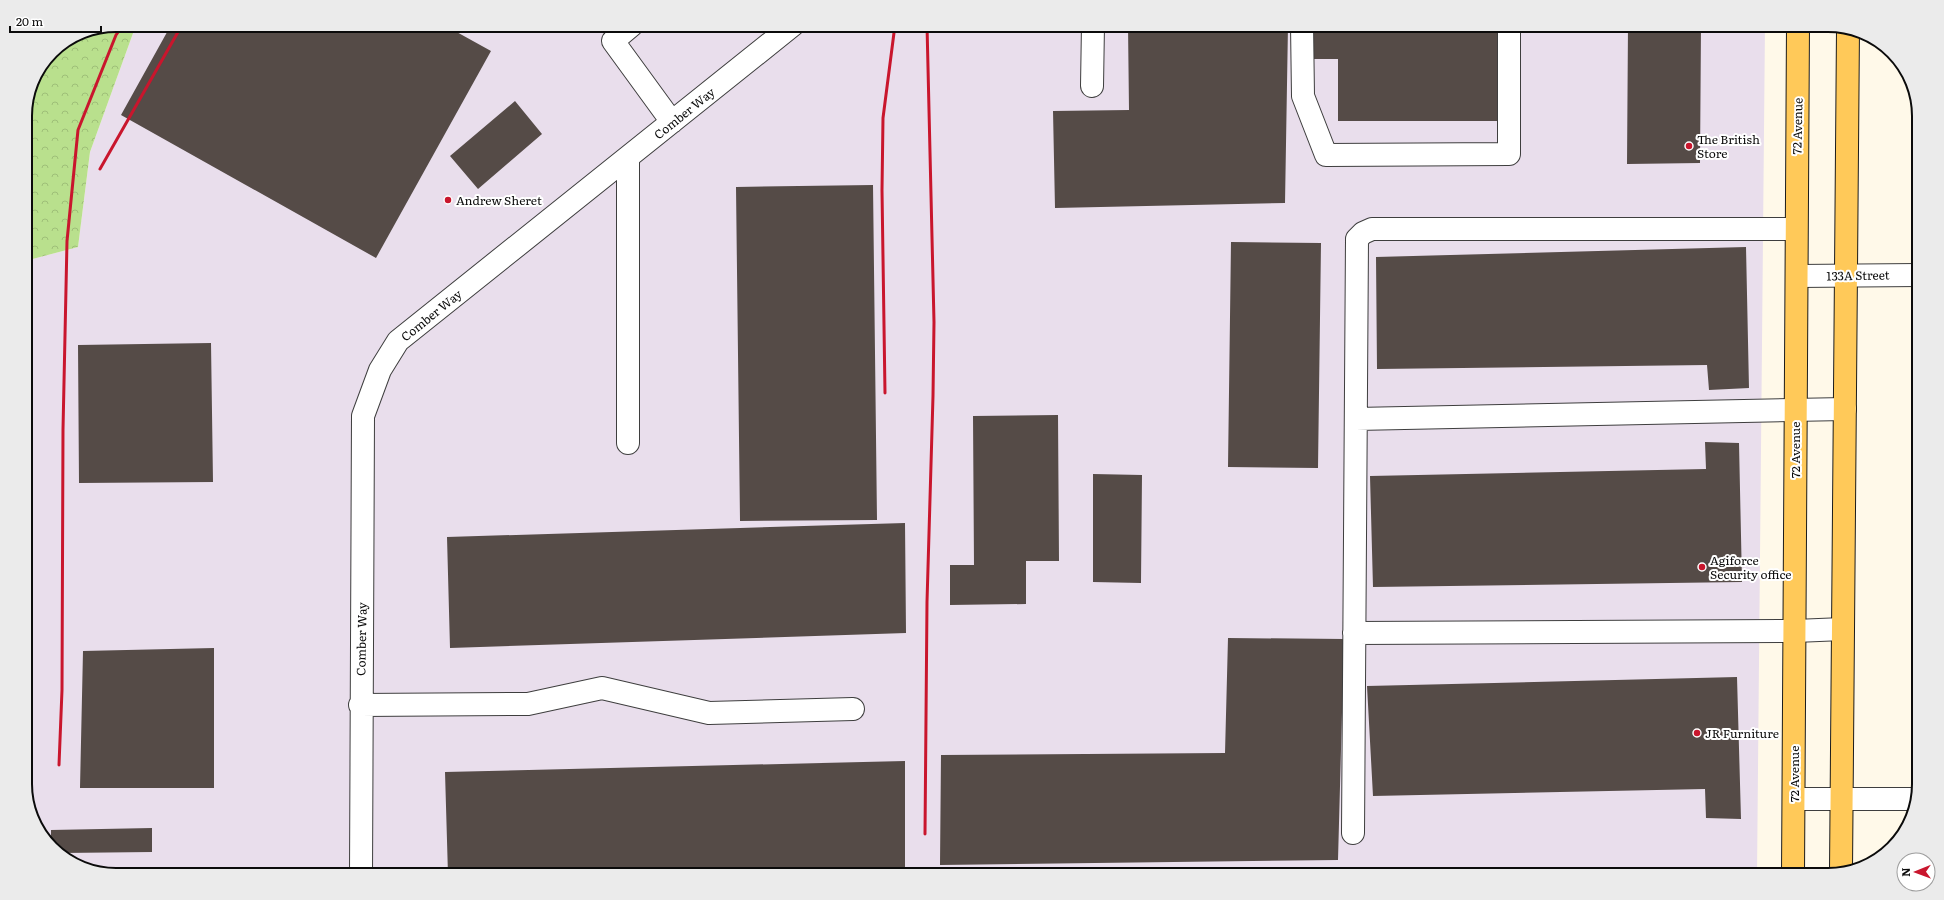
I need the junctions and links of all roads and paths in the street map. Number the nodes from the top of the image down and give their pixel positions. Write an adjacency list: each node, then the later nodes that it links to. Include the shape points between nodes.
1 (624, 32): 9 (street, via 613,41)
2 (784, 32): 9 (street, Comber Way)
3 (1093, 32): 8 (street)
4 (1302, 32): 5 (street, via 1303,96 1326,155 1509,154)
5 (1509, 32)
6 (1798, 32): 11 (main road, 72 Avenue)
7 (1848, 35): 12 (main road)
8 (1092, 86)
9 (672, 122): 10 (street, Comber Way)
10 (628, 157): 18 (street); 22 (street, Comber Way, via 398,342 380,370 364,416)
11 (1796, 229): 14 (main road, 72 Avenue); 17 (street, via 1380,229 1363,233 1357,239)
12 (1846, 275): 13 (street, 133A Street); 14 (street, 133A Street); 15 (main road)
13 (1912, 275)
14 (1797, 276): 16 (main road, 72 Avenue)
15 (1845, 409): 16 (street); 19 (main road)
16 (1796, 410): 17 (street); 20 (main road, 72 Avenue)
17 (1356, 420): 21 (street)
18 (628, 443)
19 (1843, 629): 20 (street); 25 (main road)
20 (1795, 631): 21 (street); 24 (main road, 72 Avenue)
21 (1354, 633): 27 (street)
22 (360, 705): 23 (street, via 528,704 602,688 709,713); 29 (street, Comber Way)
23 (853, 709)
24 (1794, 799): 25 (street); 30 (main road, 72 Avenue)
25 (1841, 799): 26 (street); 28 (main road)
26 (1910, 799)
27 (1353, 833)
28 (1841, 867)
29 (361, 868)
30 (1793, 868)

